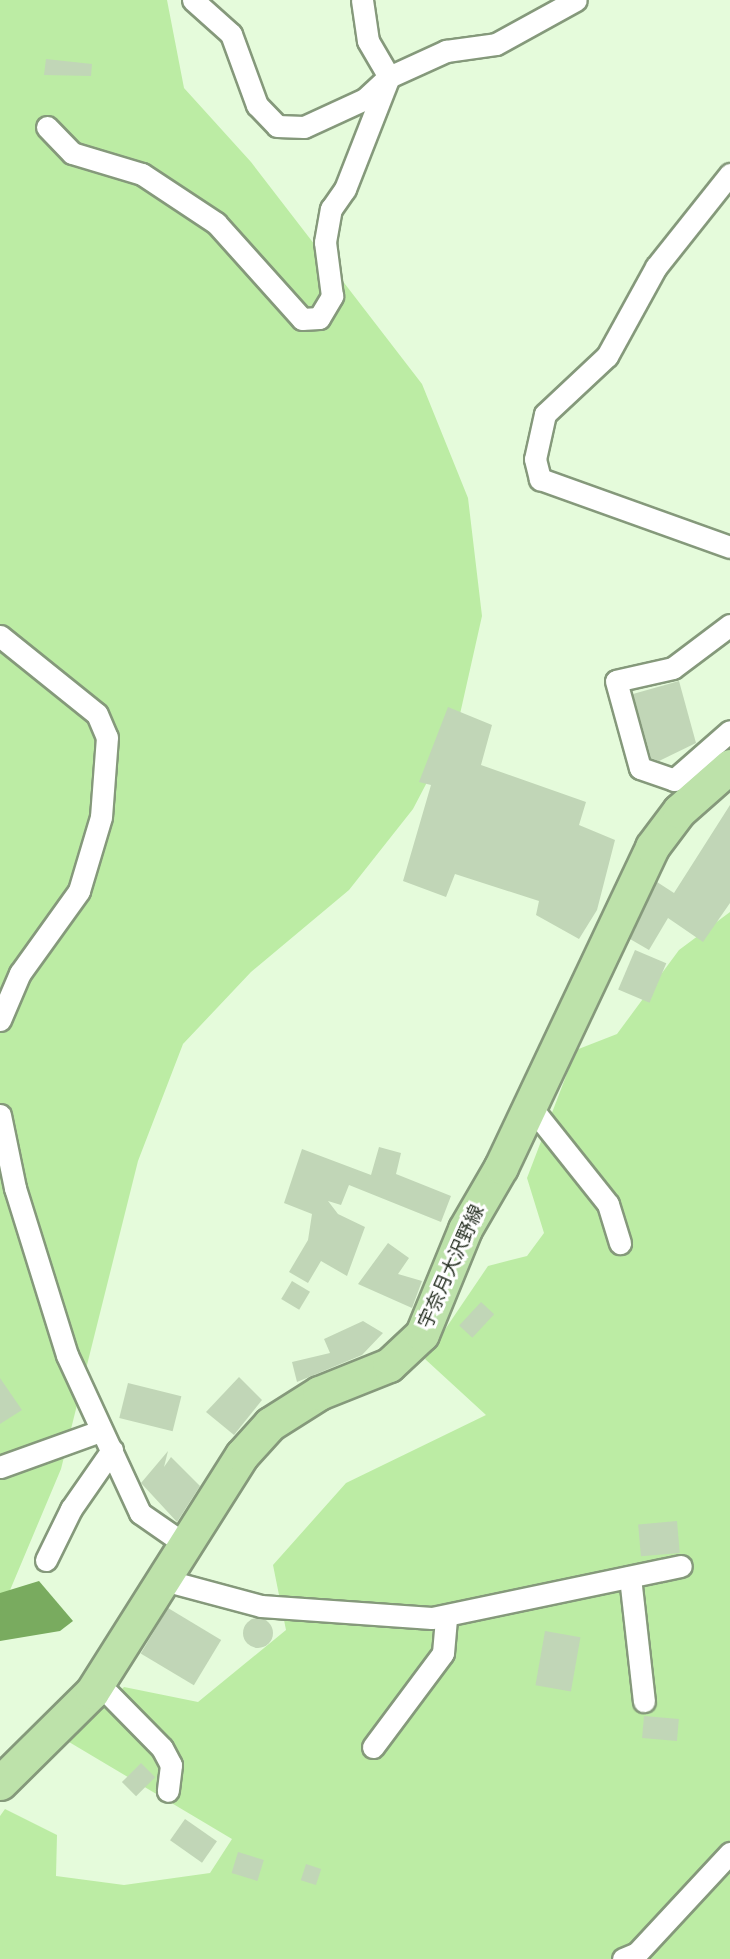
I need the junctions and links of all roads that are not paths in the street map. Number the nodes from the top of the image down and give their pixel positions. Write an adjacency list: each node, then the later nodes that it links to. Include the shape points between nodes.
1 (193, 0): 4 (street, via 231,34 257,105 277,126 304,127 365,99)
2 (362, 0): 4 (street, via 368,41)
3 (576, 0): 4 (street, via 496,44 446,51)
4 (389, 76): 5 (street, via 345,189 331,209 326,242 332,296 319,318 302,319 216,223 142,174 72,153)
5 (47, 127)
6 (730, 174): 7 (street, via 656,267 607,356 545,414 534,459 540,479)
7 (730, 547)
8 (730, 625): 10 (street, via 673,668 616,681 640,768 674,780)
9 (0, 636): 12 (street, via 97,714 107,737 102,817 79,891 20,973)
10 (730, 731)
11 (730, 766): 13 (main road, 宇奈月大沢野線, via 679,811 652,847)
12 (0, 1020)
13 (530, 1106): 16 (street, via 608,1204); 20 (main road, 宇奈月大沢野線, via 465,1229 422,1334 389,1365 319,1393 270,1424 242,1455)
14 (0, 1115): 15 (street)
15 (8, 1194): 17 (street)
16 (620, 1243)
17 (100, 1431): 18 (street); 19 (street)
18 (112, 1450): 20 (street, via 140,1513); 21 (street, via 71,1509)
19 (0, 1467)
20 (186, 1545): 24 (main road, 宇奈月大沢野線)
21 (46, 1560)
22 (681, 1566): 23 (street)
23 (630, 1577): 25 (street); 27 (street)
24 (164, 1580): 25 (street, via 261,1606 367,1618); 26 (main road, 宇奈月大沢野線)
25 (446, 1616): 28 (street, via 443,1653)
26 (98, 1683): 29 (main road, 宇奈月大沢野線); 30 (street, via 162,1748 171,1765)
27 (644, 1701)
28 (373, 1747)
29 (0, 1783)
30 (168, 1791)
31 (730, 1853): 32 (street, via 638,1953)
32 (623, 1959)

